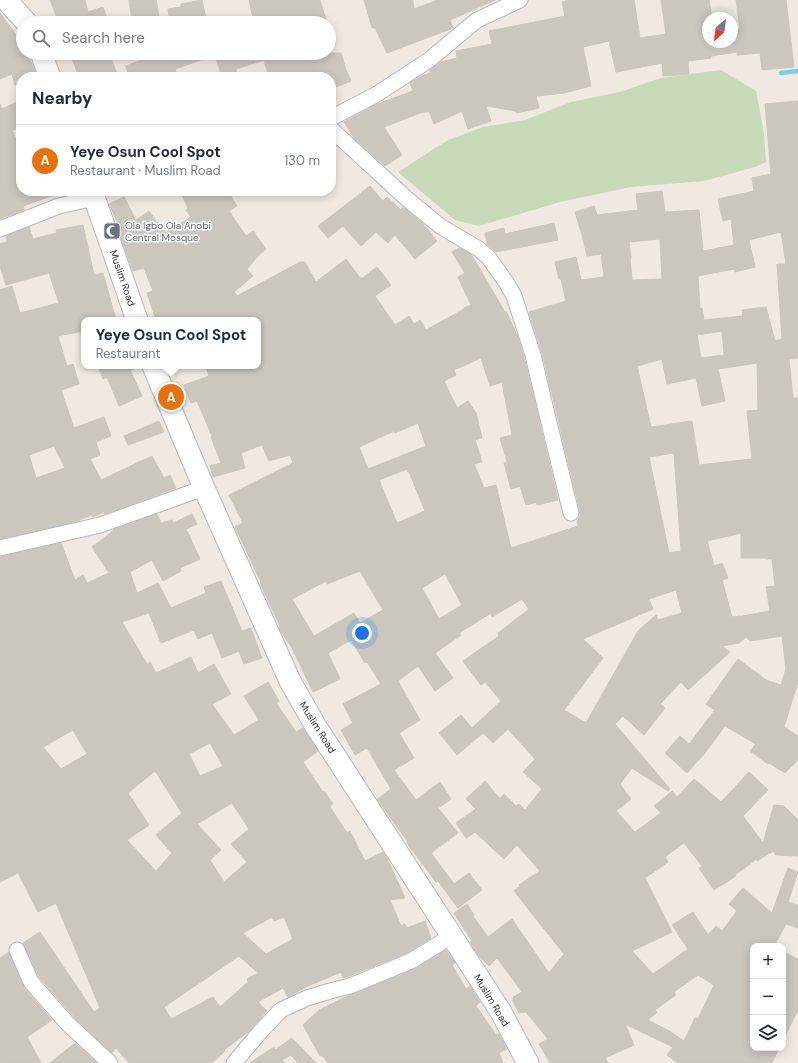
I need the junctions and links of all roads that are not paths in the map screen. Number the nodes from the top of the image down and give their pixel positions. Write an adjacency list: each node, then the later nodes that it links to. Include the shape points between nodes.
1 (6, 0): 4 (street)
2 (24, 0): 5 (street)
3 (520, 0): 8 (street, via 477,20 430,60 377,94)
4 (20, 16)
5 (29, 16)
6 (44, 60): 7 (street)
7 (48, 72)
8 (336, 115)
9 (336, 134): 16 (street, via 440,226 479,249 506,282 514,296 534,355)
10 (90, 196): 12 (street)
11 (93, 196): 13 (street, Muslim Road)
12 (0, 229)
13 (136, 317)
14 (154, 369): 15 (street, Muslim Road)
15 (204, 488): 17 (street, via 100,525); 18 (street, Muslim Road, via 290,681 315,725)
16 (571, 513)
17 (0, 548)
18 (452, 936): 21 (street, via 410,961 350,986 307,998 281,1010); 22 (street, Muslim Road, via 501,1012)
19 (17, 950): 20 (street, via 32,982 67,1023)
20 (110, 1063)
21 (234, 1063)
22 (528, 1063)

